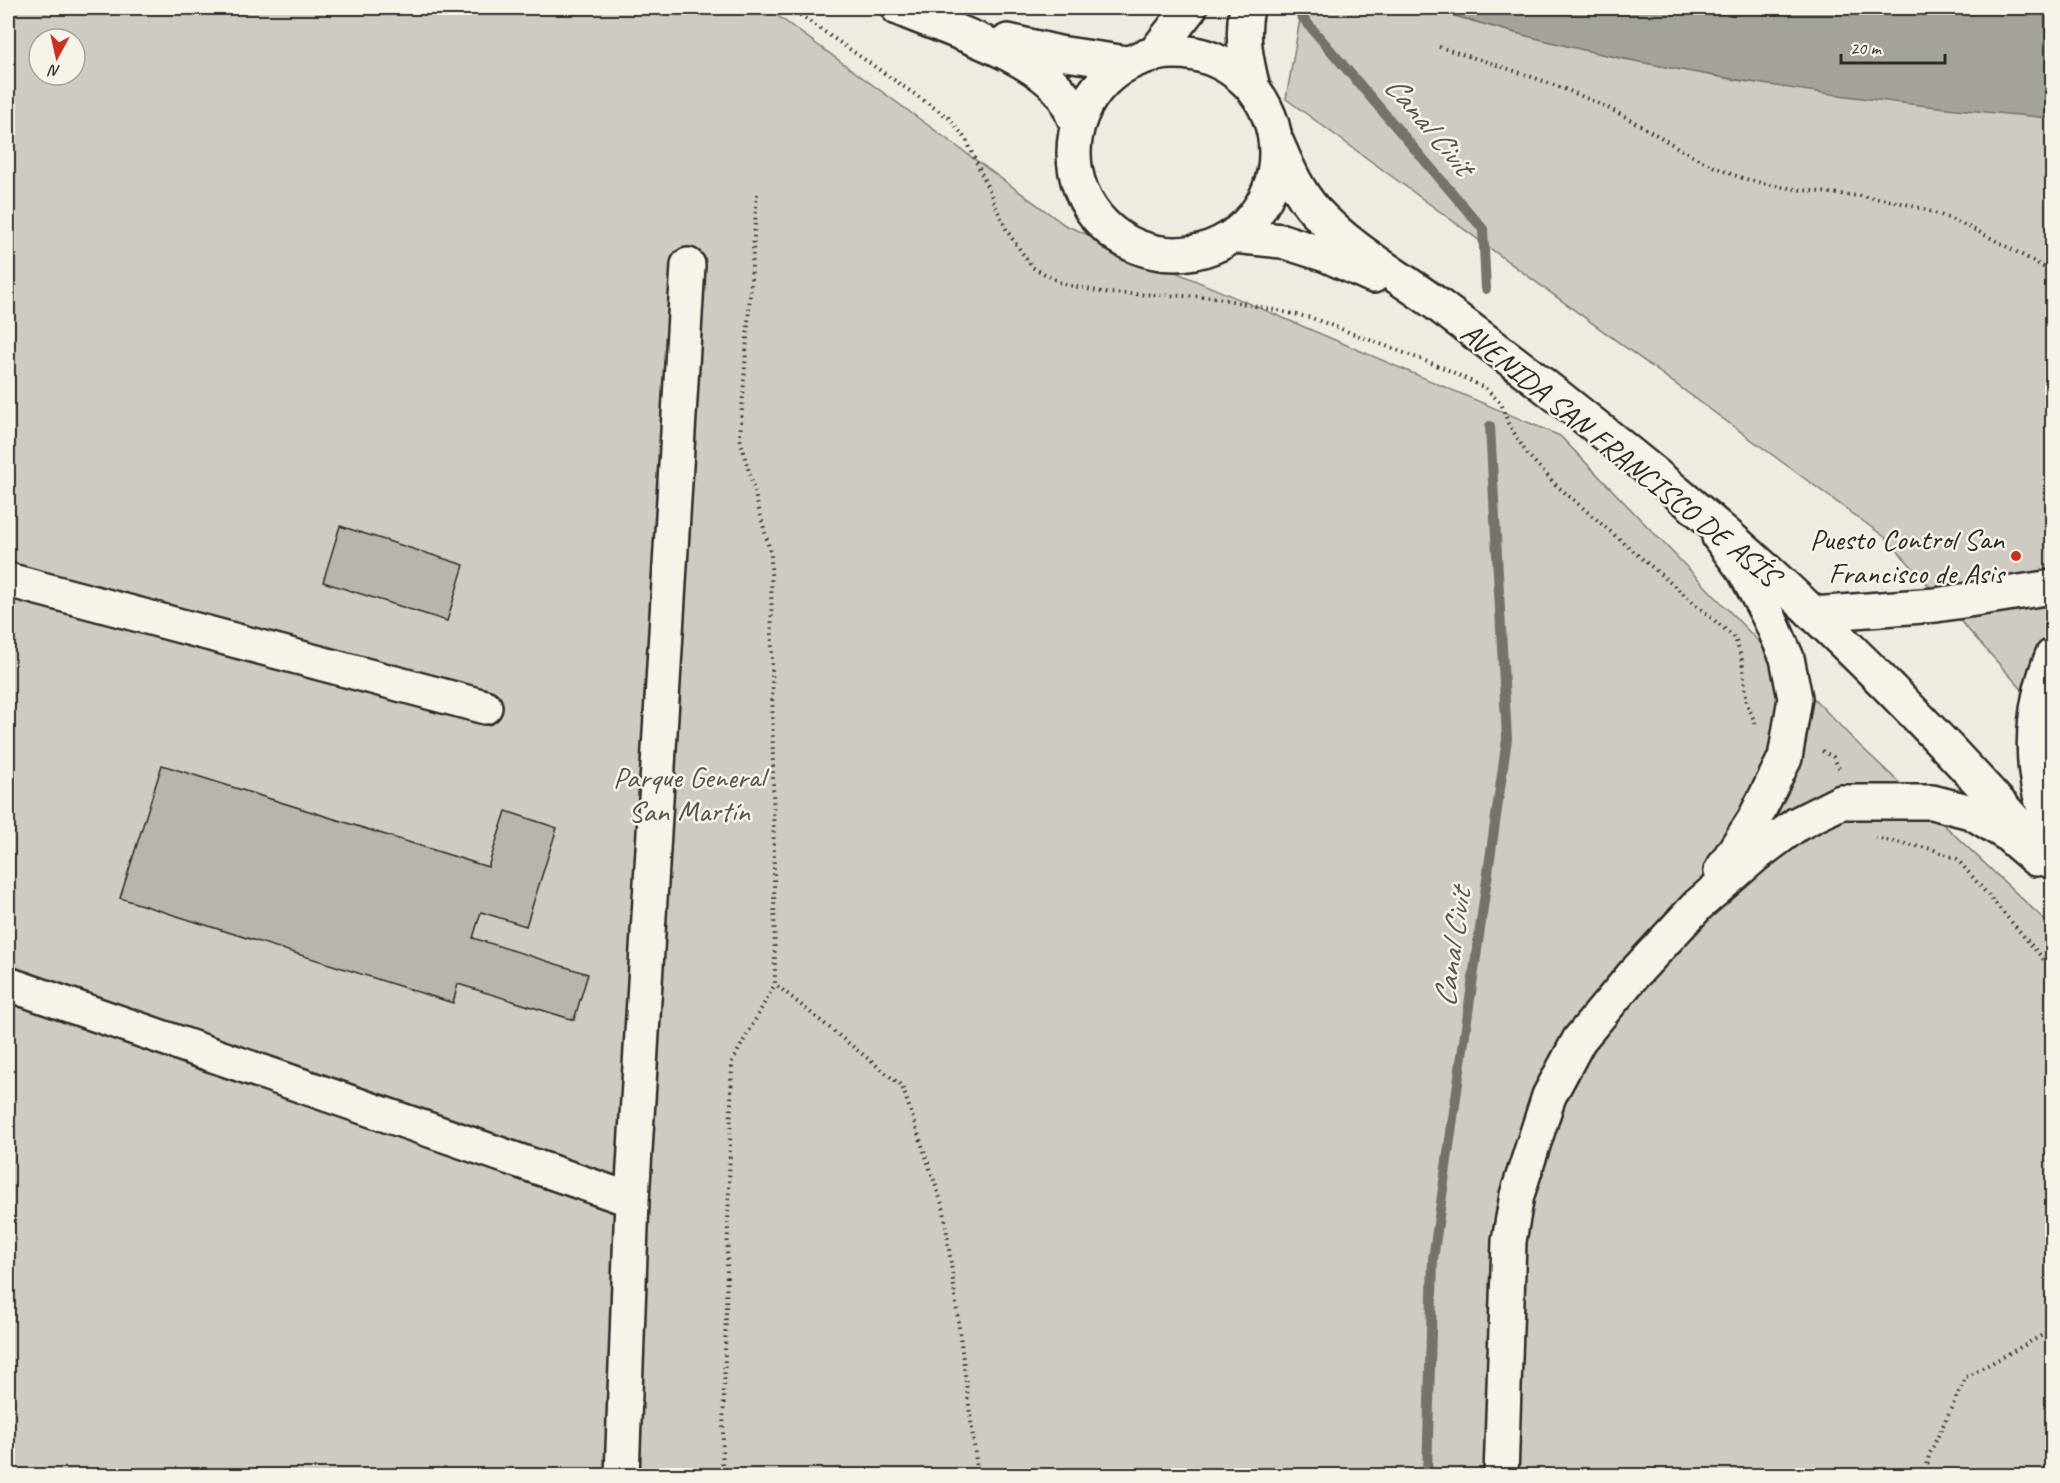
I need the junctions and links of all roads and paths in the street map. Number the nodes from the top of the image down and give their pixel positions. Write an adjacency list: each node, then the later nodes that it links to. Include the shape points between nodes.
1 (790, 8): 17 (path, via 949,118 966,139 1007,231 1032,267 1063,284 1106,293 1213,297 1312,318)
2 (898, 8): 5 (main road, AVENIDA SAN FRANCISCO DE ASÍS)
3 (1190, 8): 7 (main road)
4 (1247, 8): 8 (main road, via 1244,50)
5 (936, 25): 7 (main road, AVENIDA SAN FRANCISCO DE ASÍS, via 1059,53); 9 (main road, AVENIDA SAN FRANCISCO DE ASÍS, via 1027,62 1064,96)
6 (1439, 47): 14 (path, via 1528,74 1618,114 1702,164 1745,179 1889,200 1937,213 1976,228)
7 (1141, 58): 8 (main road, AVENIDA SAN FRANCISCO DE ASÍS, via 1181,51 1208,57 1233,69); 9 (main road, AVENIDA SAN FRANCISCO DE ASÍS, via 1103,80 1087,100)
8 (1253, 88): 10 (main road, AVENIDA SAN FRANCISCO DE ASÍS, via 1269,112)
9 (1077, 124): 12 (main road, AVENIDA SAN FRANCISCO DE ASÍS, via 1073,155 1078,186 1093,213 1115,235 1143,249 1174,254 1205,250)
10 (1276, 141): 12 (main road, AVENIDA SAN FRANCISCO DE ASÍS, via 1275,169 1268,195 1253,218); 15 (main road, AVENIDA SAN FRANCISCO DE ASÍS, via 1295,185 1315,211 1345,239)
11 (757, 194): 30 (path, via 740,438 771,555)
12 (1233, 236): 15 (main road, AVENIDA SAN FRANCISCO DE ASÍS, via 1282,241 1326,255)
13 (688, 265): 31 (main road)
14 (2052, 272)
15 (1437, 304): 16 (main road, AVENIDA SAN FRANCISCO DE ASÍS)
16 (1505, 356): 17 (path); 19 (main road, AVENIDA SAN FRANCISCO DE ASÍS)
17 (1474, 383): 18 (path)
18 (1485, 388)
19 (1700, 511): 22 (main road, AVENIDA SAN FRANCISCO DE ASÍS); 28 (main road, via 1745,572 1770,619 1787,658 1795,698 1785,758 1754,820)
20 (8, 580): 24 (main road)
21 (2052, 587): 22 (main road, via 1936,605)
22 (1813, 614): 26 (main road, AVENIDA SAN FRANCISCO DE ASÍS, via 1974,773)
23 (2052, 656): 25 (main road, via 2037,712 2035,753 2037,787)
24 (485, 707)
25 (2052, 828)
26 (2052, 862)
27 (2052, 872): 28 (main road, via 2007,834 1971,812 1932,802 1841,802 1797,824)
28 (1698, 905): 36 (main road, via 1579,1040 1549,1096 1530,1149 1509,1241)
29 (8, 984): 31 (main road)
30 (775, 984): 34 (path, via 732,1062); 35 (path, via 902,1086 944,1210)
31 (632, 1200): 33 (main road)
32 (2052, 1330): 37 (path, via 1966,1377 1929,1455)
33 (622, 1476)
34 (722, 1476)
35 (978, 1476)
36 (1502, 1476)
37 (1925, 1476)

